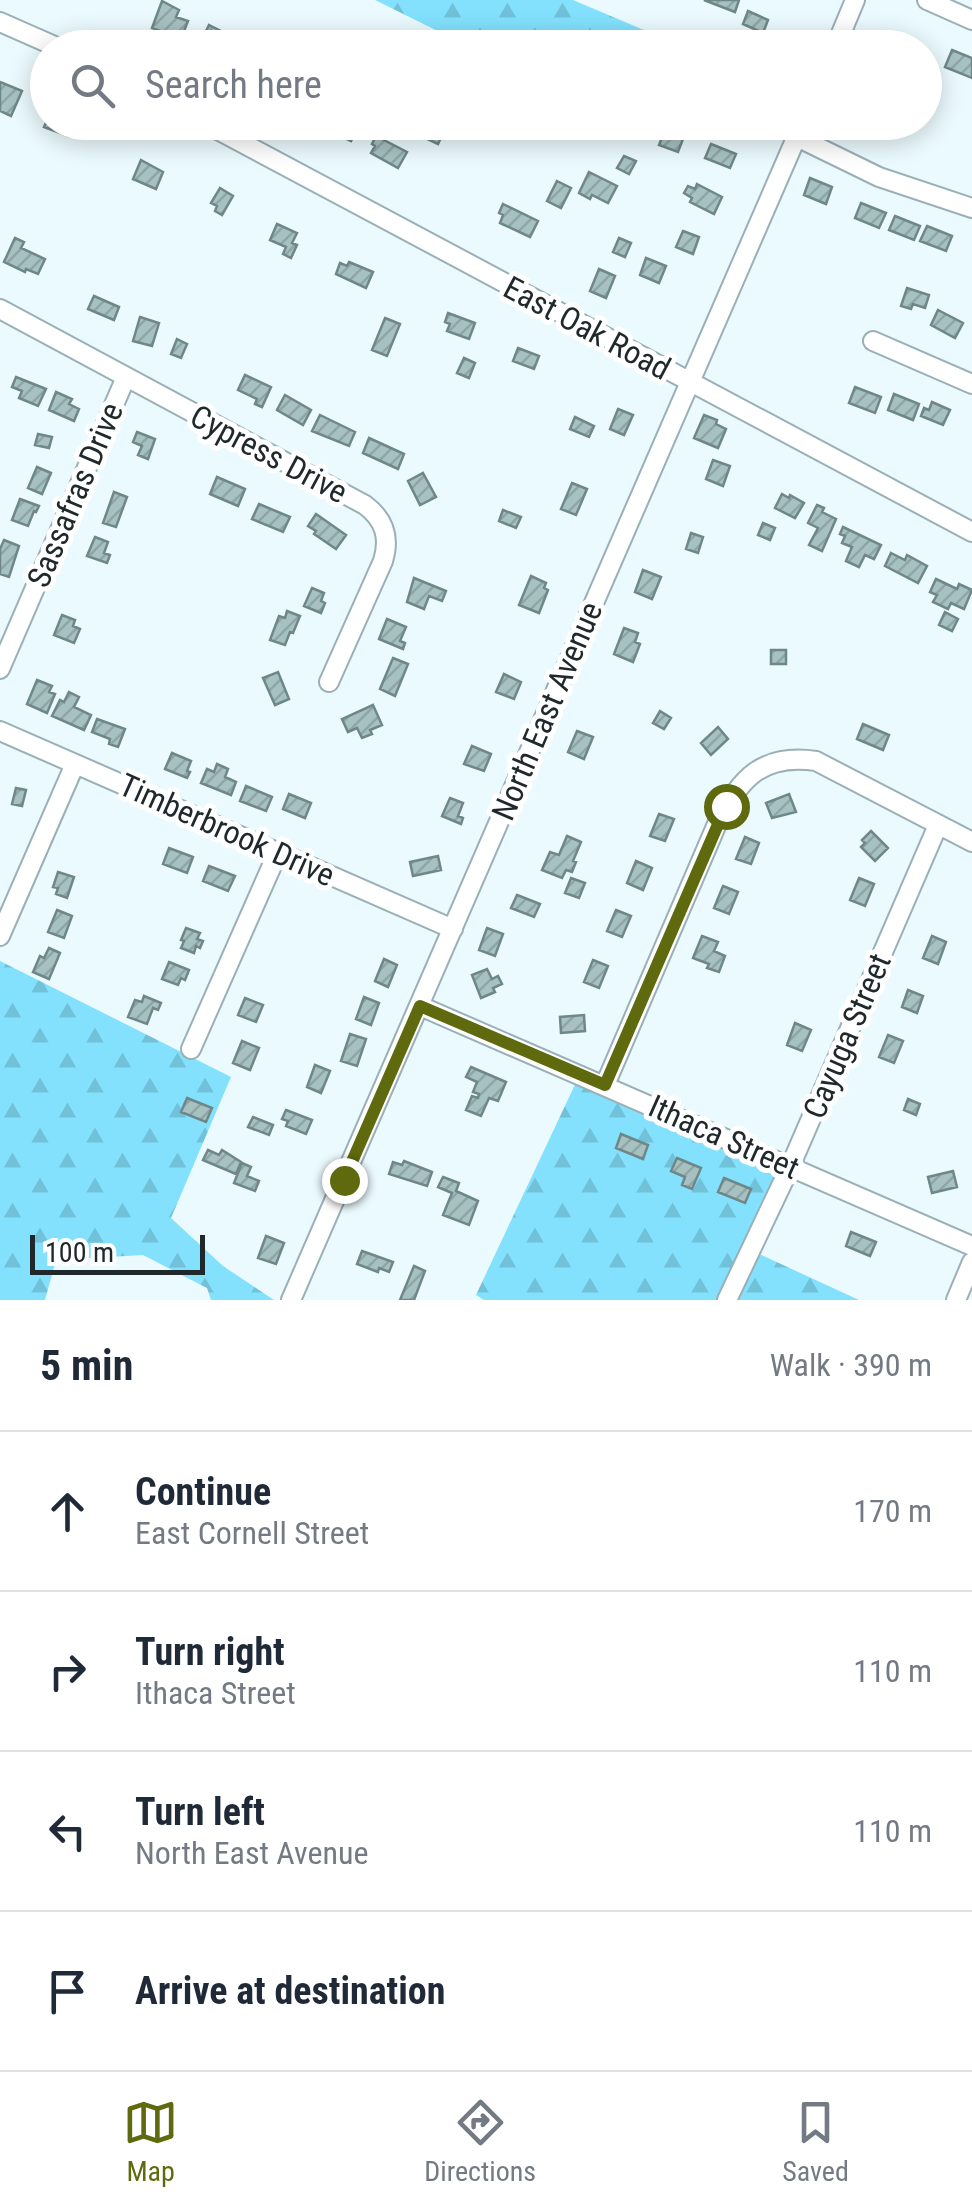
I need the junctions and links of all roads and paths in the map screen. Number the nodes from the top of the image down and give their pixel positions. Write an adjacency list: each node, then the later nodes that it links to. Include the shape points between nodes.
1 (855, 0): 5 (street)
2 (927, 0): 3 (street)
3 (972, 20)
4 (0, 22): 6 (street)
5 (842, 30)
6 (30, 35)
7 (237, 140): 14 (street, East Oak Road)
8 (796, 140): 14 (street, North East Avenue)
9 (817, 140): 10 (street, via 879,176)
10 (972, 208)
11 (0, 309): 13 (street, Cypress Drive)
12 (873, 341): 15 (street)
13 (126, 377): 17 (street, Sassafras Drive); 18 (street, Cypress Drive, via 380,518 386,538 382,561)
14 (690, 382): 16 (street, East Oak Road); 24 (street, North East Avenue)
15 (972, 384)
16 (972, 532)
17 (0, 668)
18 (328, 682)
19 (0, 731): 20 (street, Timberbrook Drive)
20 (75, 764): 23 (street, Timberbrook Drive); 25 (street)
21 (938, 824): 22 (street); 28 (street, via 816,761 788,760 746,778 718,824); 29 (street, Cayuga Street)
22 (972, 842)
23 (278, 852): 24 (street, Timberbrook Drive); 27 (street)
24 (453, 930): 26 (street, North East Avenue)
25 (0, 936)
26 (420, 1006): 28 (street, Ithaca Street); 32 (street, North East Avenue)
27 (191, 1049)
28 (605, 1085): 29 (street, Ithaca Street)
29 (790, 1166): 30 (street, Ithaca Street); 33 (street, Cayuga Street)
30 (972, 1246)
31 (972, 1262): 34 (street)
32 (292, 1300)
33 (727, 1300)
34 (956, 1300)

